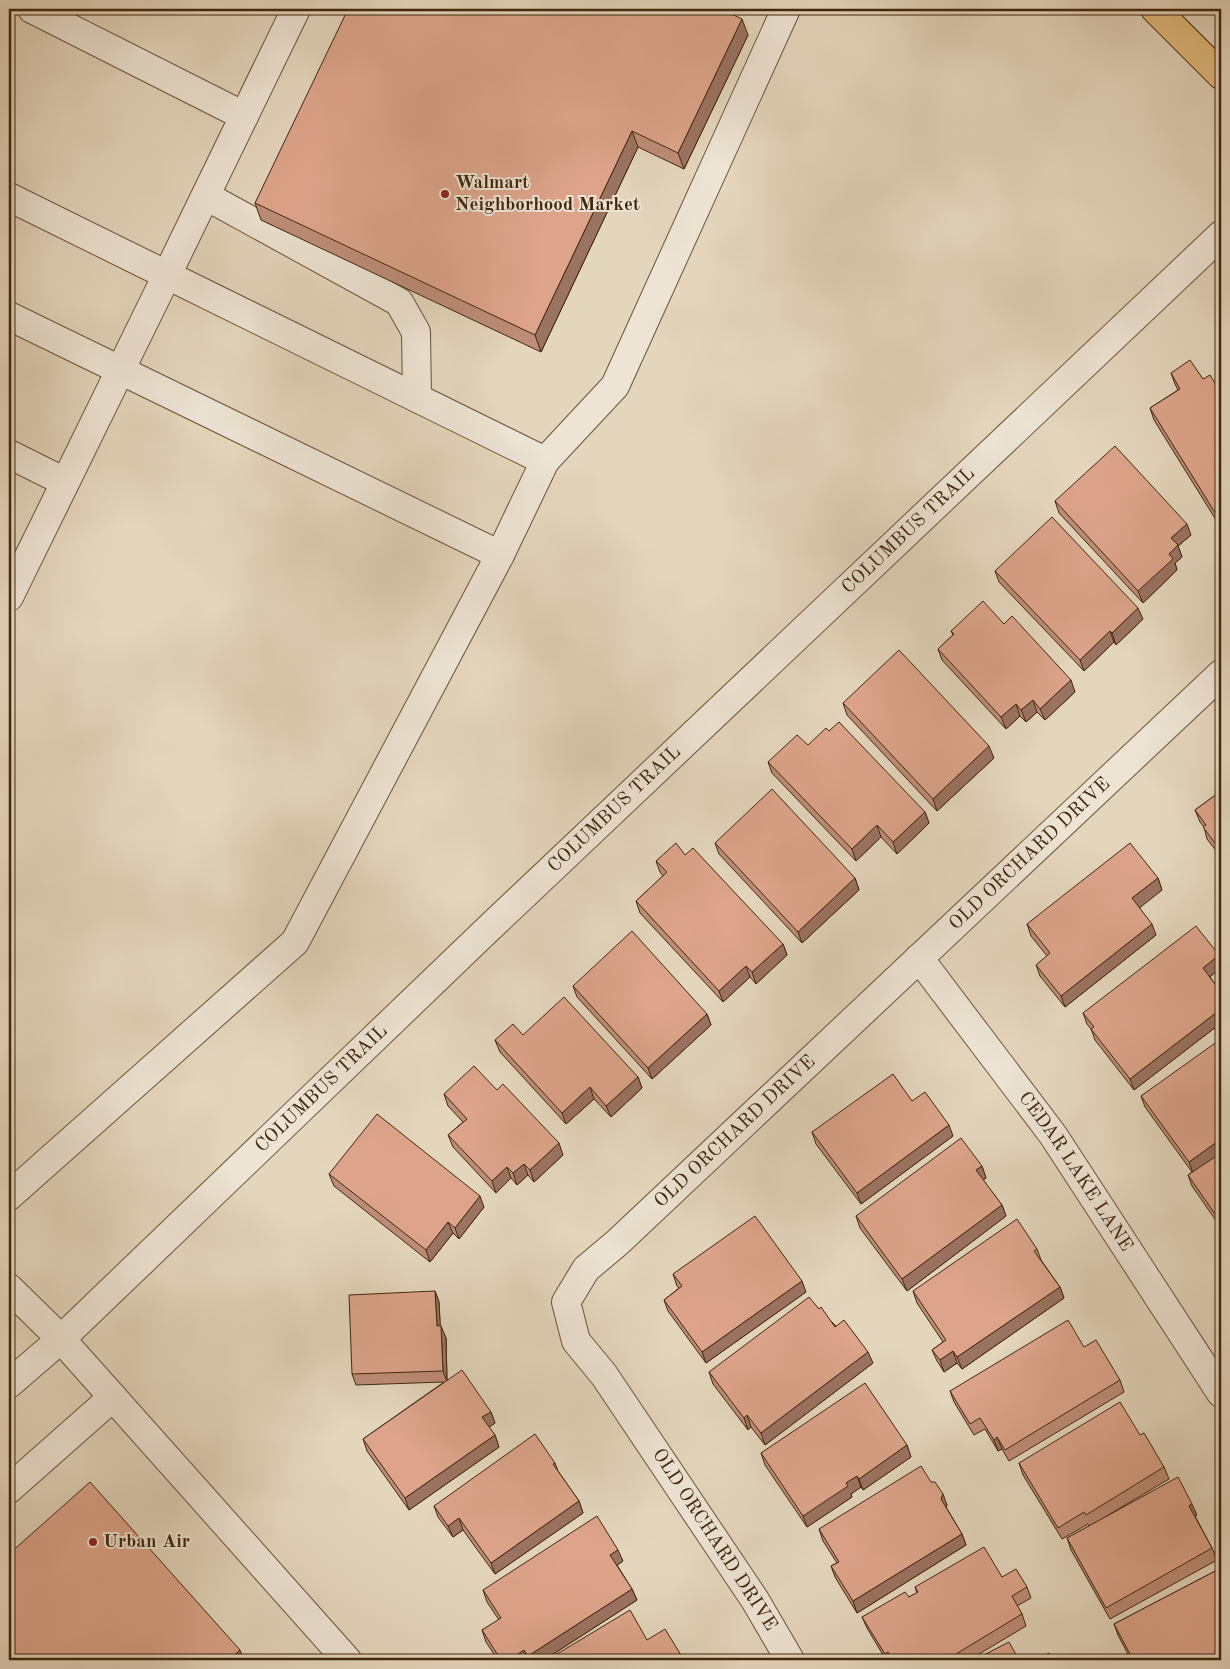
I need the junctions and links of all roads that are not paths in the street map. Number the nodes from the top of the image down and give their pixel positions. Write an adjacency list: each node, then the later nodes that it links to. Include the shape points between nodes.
1 (32, 9): 6 (street)
2 (296, 9): 6 (street)
3 (786, 9): 15 (street, via 615,386)
4 (1155, 9): 5 (main road)
5 (1221, 75)
6 (244, 116): 7 (street)
7 (206, 196): 10 (street); 13 (street, via 399,302 416,332)
8 (9, 197): 10 (street)
9 (1221, 235): 23 (street, COLUMBUS TRAIL, via 486,931)
10 (167, 275): 12 (street); 13 (street)
11 (9, 316): 12 (street)
12 (120, 371): 16 (street); 17 (street)
13 (417, 398): 15 (street)
14 (9, 454): 16 (street)
15 (544, 461): 17 (street)
16 (65, 482): 18 (street)
17 (500, 555): 21 (street, via 295,942)
18 (12, 584)
19 (1221, 674): 20 (street, OLD ORCHARD DRIVE)
20 (919, 958): 25 (street, CEDAR LAKE LANE, via 1053,1134); 29 (street, OLD ORCHARD DRIVE, via 586,1269 566,1302 576,1341 604,1375 755,1600)
21 (9, 1196)
22 (9, 1288): 23 (street)
23 (61, 1339): 24 (street, COLUMBUS TRAIL); 26 (street)
24 (9, 1384)
25 (1221, 1393)
26 (113, 1397): 27 (street); 28 (street)
27 (9, 1489)
28 (347, 1660)
29 (790, 1660)

